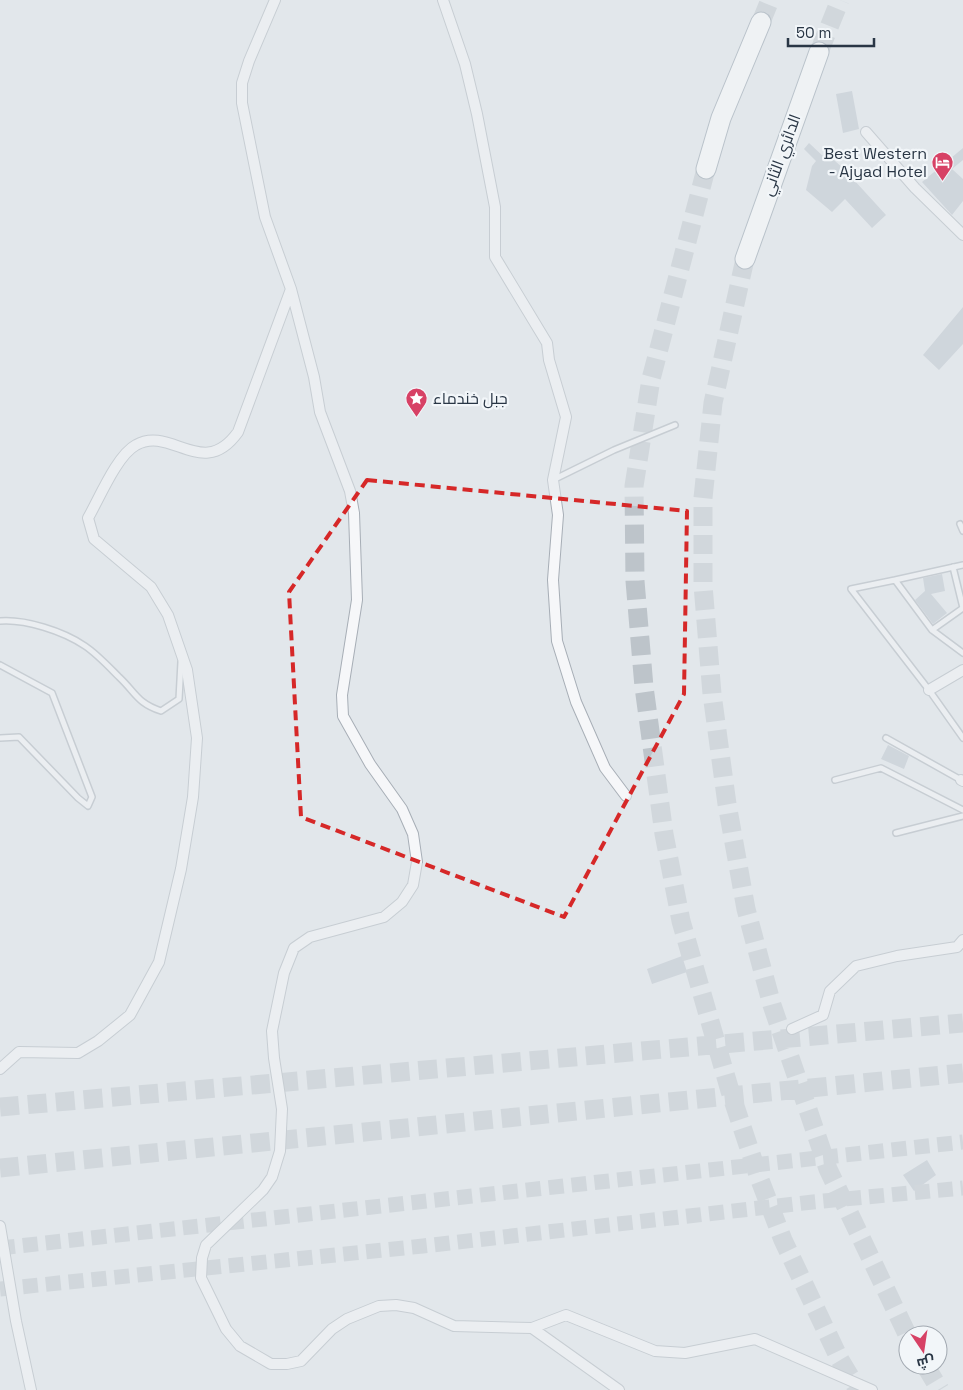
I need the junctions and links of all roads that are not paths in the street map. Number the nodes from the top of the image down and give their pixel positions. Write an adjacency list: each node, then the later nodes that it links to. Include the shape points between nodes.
1 (275, 0): 9 (street, via 249,61 242,83 242,103 265,217)
2 (443, 0): 11 (street, via 465,64 477,114 495,207 495,257 547,343 566,417)
3 (761, 22): 6 (highway, via 721,118)
4 (819, 52): 8 (highway, الدائري الثاني)
5 (866, 132): 7 (street, via 915,188)
6 (706, 168)
7 (963, 235)
8 (745, 259)
9 (291, 289): 21 (street, via 238,432 228,446 213,452 199,452 154,440 137,444 124,456 88,518 94,540 151,588 168,615); 38 (street, via 320,412 350,491 354,513 357,600 342,695 343,716 370,764 402,809 413,834 418,862 413,885 402,902 384,917 310,937 294,948 284,973 272,1031 282,1109 277,1160 272,1177 263,1190 206,1245 201,1278 226,1329 240,1346 271,1364 301,1361 332,1329 379,1306 414,1308 454,1326)
10 (675, 425): 11 (lane)
11 (552, 480): 30 (street, via 558,515 554,580 557,641 576,702 605,768)
12 (960, 524): 13 (lane)
13 (963, 531)
14 (963, 565): 15 (lane)
15 (953, 567): 16 (lane); 17 (lane)
16 (895, 580): 19 (lane); 24 (lane, via 851,589)
17 (963, 608): 19 (lane)
18 (0, 621): 21 (lane, via 14,620 49,629 85,646 144,705 160,711 179,699)
19 (932, 630): 20 (lane)
20 (963, 653)
21 (181, 654): 36 (street, via 187,670 197,738 193,797 181,869 159,962 130,1015 98,1042 78,1053 19,1052)
22 (0, 665): 25 (lane, via 52,693 92,797 88,806 19,737)
23 (963, 670): 24 (street)
24 (929, 690): 27 (lane)
25 (0, 738)
26 (886, 738): 29 (lane)
27 (963, 738)
28 (835, 780): 31 (lane, via 880,768)
29 (962, 780)
30 (626, 796)
31 (963, 810)
32 (963, 816): 33 (lane)
33 (896, 833)
34 (961, 946): 35 (street, via 856,966 830,991 823,1015)
35 (792, 1029)
36 (0, 1069)
37 (0, 1226): 39 (street)
38 (532, 1328): 40 (street); 41 (street, via 566,1315 655,1351 686,1353 755,1339)
39 (32, 1390)
40 (619, 1390)
41 (872, 1390)

